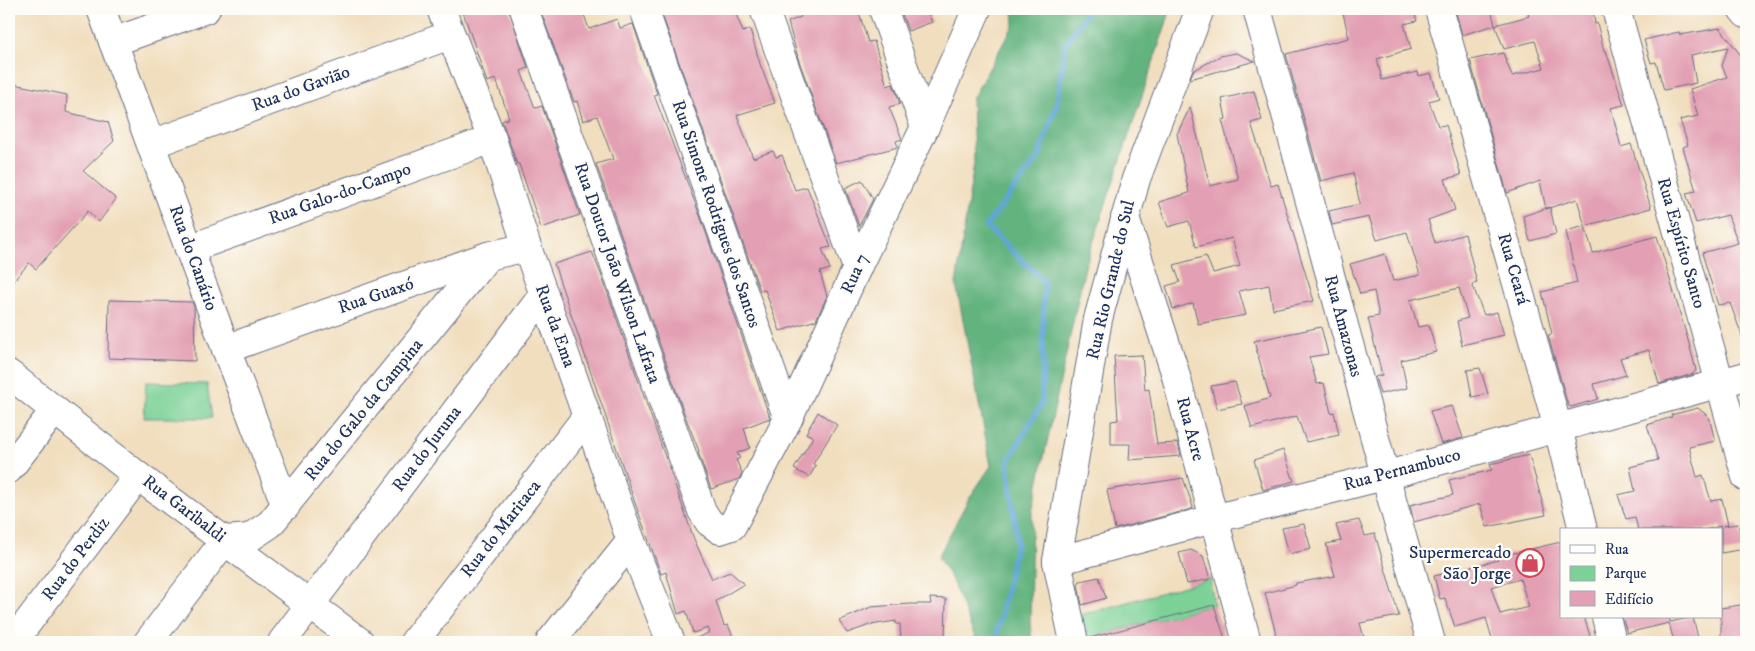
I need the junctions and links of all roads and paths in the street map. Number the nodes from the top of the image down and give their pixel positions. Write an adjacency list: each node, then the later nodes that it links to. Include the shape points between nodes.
1 (101, 9): 16 (street, Rua do Canário)
2 (206, 9): 16 (street)
3 (441, 9): 15 (street, Rua da Ema)
4 (524, 9): 41 (street, Rua Doutor João Wilson Lafrata, via 702,511)
5 (644, 9): 32 (street, Rua Simone Rodrigues dos Santos)
6 (764, 9): 24 (street)
7 (883, 9): 17 (street)
8 (977, 9): 17 (street, Rua 7)
9 (1200, 9): 20 (street, Rua Rio Grande do Sul)
10 (1257, 9): 36 (street, Rua Amazonas)
11 (1439, 9): 33 (street, Rua Ceará)
12 (1616, 9): 29 (street, Rua Espírito Santo)
13 (1742, 9): 14 (street)
14 (1746, 14)
15 (450, 35): 18 (street, Rua da Ema); 19 (street, Rua do Gavião)
16 (113, 42): 19 (street, Rua do Canário)
17 (925, 127): 24 (street, Rua 7)
18 (492, 139): 21 (street, Rua da Ema); 22 (street, Rua Galo-do-Campo)
19 (152, 144): 22 (street, Rua do Canário)
20 (1124, 218): 39 (street, Rua Acre, via 1174,369); 44 (street, Rua Rio Grande do Sul, via 1098,320)
21 (527, 247): 23 (street, Rua Guaxó); 25 (street, Rua da Ema)
22 (189, 249): 26 (street, Rua do Canário)
23 (488, 256): 26 (street, Rua Guaxó); 38 (street, Rua do Galo da Campina)
24 (857, 268): 32 (street, Rua 7)
25 (544, 294): 31 (street, Rua da Ema); 45 (street, Rua do Juruna)
26 (226, 349): 38 (street, Rua do Canário)
27 (9, 374): 30 (street, Rua Garibaldi)
28 (1746, 376): 29 (street, Rua Pernambuco)
29 (1720, 383): 33 (street, Rua Pernambuco); 37 (street, Rua Espírito Santo)
30 (54, 410): 34 (street); 35 (street, Rua Garibaldi)
31 (588, 416): 43 (street, Rua da Ema); 51 (street, Rua do Maritaca)
32 (788, 419): 41 (street, Rua 7, via 732,526)
33 (1558, 428): 36 (street, Rua Pernambuco); 40 (street, Rua Ceará)
34 (9, 469)
35 (138, 476): 42 (street, Rua Garibaldi); 47 (street, Rua do Perdiz)
36 (1384, 476): 39 (street, Rua Pernambuco); 56 (street, Rua Amazonas)
37 (1746, 477)
38 (286, 506): 42 (street, Rua do Galo da Campina, via 270,524 249,538)
39 (1213, 519): 44 (street, Rua Pernambuco); 55 (street, Rua Acre)
40 (1583, 528)
41 (720, 530)
42 (225, 540): 45 (street, Rua Garibaldi); 48 (street)
43 (630, 541): 52 (street); 53 (street, Rua da Ema)
44 (1056, 561): 54 (street)
45 (309, 605): 49 (street, Rua do Juruna); 50 (street, Rua Garibaldi)
46 (1606, 618): 57 (street)
47 (13, 642)
48 (148, 642)
49 (282, 642)
50 (360, 642)
51 (414, 642)
52 (550, 642)
53 (671, 642)
54 (1074, 642)
55 (1247, 642)
56 (1431, 642)
57 (1612, 642)

